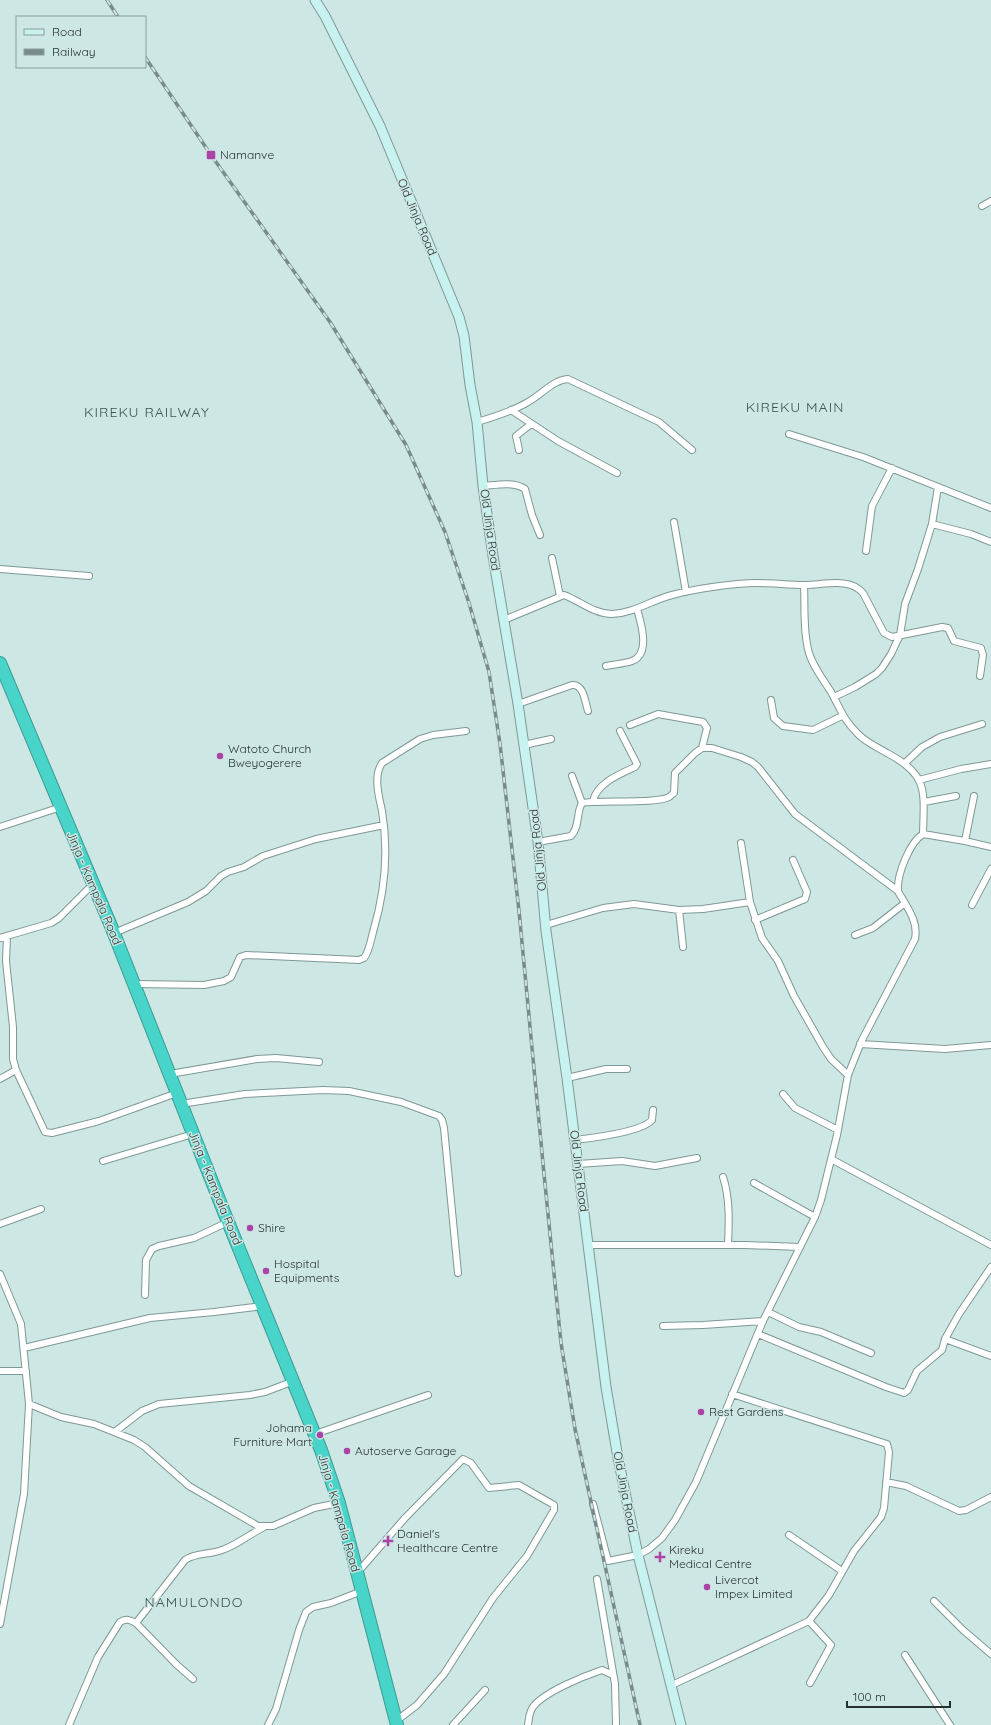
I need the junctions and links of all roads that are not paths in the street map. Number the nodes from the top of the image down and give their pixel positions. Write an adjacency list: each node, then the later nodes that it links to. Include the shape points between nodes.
1 (315, 0): 5 (main road, Old Jinja Road, via 376,119 459,317)
2 (991, 201): 3 (street)
3 (982, 206)
4 (511, 410): 5 (street); 6 (street); 9 (street, via 562,379 568,379 659,422)
5 (477, 422): 12 (main road, Old Jinja Road)
6 (531, 424): 8 (street, via 516,436); 11 (street)
7 (789, 434): 10 (street)
8 (519, 450)
9 (692, 450)
10 (892, 468): 13 (street); 19 (street, via 872,506)
11 (617, 473)
12 (483, 486): 17 (street, via 520,485 525,489); 27 (main road, Old Jinja Road)
13 (938, 487): 14 (street); 16 (street)
14 (991, 508)
15 (674, 522): 24 (street)
16 (932, 524): 18 (street); 28 (street, via 905,604)
17 (540, 535)
18 (991, 542)
19 (866, 550)
20 (552, 558): 25 (street)
21 (0, 569): 22 (street)
22 (89, 576)
23 (804, 585): 24 (street, via 755,583); 28 (street, via 854,585 863,593 884,633 892,637); 32 (street, via 808,651)
24 (686, 592): 26 (street, via 658,599)
25 (560, 596): 26 (street, via 564,595 605,613); 27 (street)
26 (637, 609): 30 (street, via 642,627 643,644 640,655 633,661)
27 (504, 620): 34 (main road, Old Jinja Road)
28 (900, 634): 31 (street, via 948,628 954,641 981,648 984,655); 32 (street, via 882,668 855,687)
29 (0, 663): 53 (highway, Jinja - Kampala Road)
30 (606, 666)
31 (980, 676)
32 (834, 697): 36 (street)
33 (771, 700): 36 (street, via 774,718 784,726 813,730)
34 (518, 704): 35 (street, via 577,685 581,687); 42 (main road, Old Jinja Road)
35 (588, 711)
36 (842, 716): 44 (street, via 858,735)
37 (982, 724): 44 (street, via 940,737 922,747)
38 (630, 725): 43 (street, via 658,714 703,722 707,728)
39 (466, 731): 54 (street, via 420,739 382,763 378,772 378,794)
40 (620, 731): 50 (street, via 637,764 602,787)
41 (552, 739): 42 (street)
42 (524, 745): 58 (main road, Old Jinja Road)
43 (702, 748): 50 (street, via 675,773 674,793 669,797); 64 (street, via 712,748 752,762 795,814)
44 (905, 763): 47 (street)
45 (991, 764): 47 (street)
46 (572, 776): 52 (street)
47 (920, 780): 51 (street)
48 (956, 796): 51 (street)
49 (974, 796): 57 (street)
50 (593, 801): 52 (street)
51 (924, 802): 56 (street)
52 (582, 803): 58 (street, via 576,830 571,836)
53 (61, 807): 55 (street); 63 (highway, Jinja - Kampala Road)
54 (384, 825): 71 (street, via 316,840 263,856 221,876 206,891 188,902); 75 (street, via 385,876 379,913 364,958 336,960 246,955 240,957 231,977 214,983)
55 (0, 827)
56 (923, 834): 57 (street); 64 (street, via 918,837 906,858 900,872)
57 (965, 840): 60 (street)
58 (538, 842): 70 (main road, Old Jinja Road)
59 (741, 843): 65 (street)
60 (991, 847)
61 (793, 860): 69 (street, via 806,892 805,899)
62 (991, 869): 67 (street)
63 (92, 885): 71 (highway, Jinja - Kampala Road); 73 (street, via 51,923)
64 (898, 891): 66 (street)
65 (750, 902): 68 (street); 69 (street)
66 (905, 903): 72 (street, via 873,928); 76 (street, via 915,921 915,939)
67 (972, 904)
68 (679, 910): 70 (street, via 627,905 598,910); 74 (street)
69 (755, 920): 82 (street, via 765,944 778,962 822,1047)
70 (546, 925): 83 (main road, Old Jinja Road)
71 (114, 933): 75 (highway, Jinja - Kampala Road)
72 (855, 935)
73 (3, 937): 80 (street)
74 (684, 947)
75 (134, 984): 81 (highway, Jinja - Kampala Road)
76 (860, 1044): 77 (street, via 945,1049); 82 (street)
77 (991, 1045)
78 (319, 1062): 81 (street, via 257,1059)
79 (627, 1069): 83 (street, via 606,1069)
80 (16, 1070): 84 (street); 86 (street, via 42,1127 48,1133 60,1132)
81 (170, 1074): 86 (highway, Jinja - Kampala Road)
82 (848, 1075): 88 (street)
83 (567, 1078): 90 (main road, Old Jinja Road)
84 (0, 1079)
85 (782, 1094): 88 (street, via 795,1108)
86 (179, 1098): 89 (highway, Jinja - Kampala Road); 106 (street, via 323,1090 401,1102 439,1116 444,1128)
87 (652, 1110): 90 (street, via 652,1120 640,1128)
88 (838, 1130): 92 (street)
89 (193, 1134): 93 (street); 99 (highway, Jinja - Kampala Road)
90 (575, 1140): 94 (main road, Old Jinja Road)
91 (697, 1158): 94 (street, via 655,1166 622,1161)
92 (831, 1160): 98 (street); 103 (street)
93 (103, 1161)
94 (578, 1164): 101 (main road, Old Jinja Road)
95 (723, 1177): 102 (street, via 728,1199)
96 (754, 1183): 98 (street)
97 (42, 1209): 100 (street)
98 (814, 1217): 104 (street)
99 (228, 1222): 108 (street, via 194,1238 152,1249 146,1260); 109 (highway, Jinja - Kampala Road)
100 (0, 1224)
101 (588, 1245): 102 (street); 132 (main road, Old Jinja Road, via 606,1387)
102 (728, 1245): 104 (street)
103 (991, 1245)
104 (800, 1247): 110 (street)
105 (991, 1267): 114 (street)
106 (458, 1273)
107 (0, 1274): 115 (street, via 21,1324)
108 (145, 1295)
109 (263, 1306): 115 (street, via 150,1318); 120 (highway, Jinja - Kampala Road)
110 (768, 1312): 111 (street); 116 (street, via 799,1327 822,1332)
111 (763, 1320): 112 (street); 113 (street)
112 (663, 1326)
113 (758, 1334): 114 (street, via 904,1393 908,1390 916,1371 942,1350); 121 (street)
114 (945, 1340): 117 (street)
115 (24, 1348): 119 (street)
116 (871, 1353)
117 (991, 1356)
118 (0, 1371): 119 (street)
119 (26, 1371): 123 (street)
120 (294, 1381): 124 (street, via 250,1396 159,1404 142,1411); 125 (highway, Jinja - Kampala Road)
121 (732, 1394): 126 (street, via 885,1443 889,1448); 132 (street, via 696,1482 679,1514 662,1538)
122 (428, 1395): 125 (street)
123 (29, 1404): 124 (street, via 62,1417); 140 (street, via 24,1494)
124 (116, 1431): 130 (street, via 145,1447 189,1486 250,1523)
125 (315, 1434): 128 (highway, Jinja - Kampala Road)
126 (886, 1482): 127 (street, via 906,1486 959,1512); 133 (street, via 881,1517)
127 (991, 1497)
128 (339, 1503): 130 (street, via 314,1508 283,1522); 134 (highway, Jinja - Kampala Road)
129 (593, 1504): 132 (street, via 608,1561)
130 (264, 1527): 139 (street, via 227,1548 185,1560)
131 (788, 1535): 133 (street)
132 (638, 1556): 148 (main road, Old Jinja Road)
133 (842, 1571): 138 (street, via 829,1595)
134 (357, 1573): 136 (highway, Jinja - Kampala Road); 150 (street, via 405,1518 463,1459 471,1462 489,1488 519,1485 554,1505 554,1510 527,1556 493,1598 444,1674 417,1705)
135 (597, 1579): 143 (street)
136 (362, 1592): 150 (highway, Jinja - Kampala Road); 152 (street, via 313,1607 306,1612 276,1709)
137 (934, 1601): 141 (street)
138 (809, 1621): 147 (street, via 831,1645); 148 (street)
139 (136, 1623): 146 (street); 151 (street, via 126,1619 120,1622 105,1644)
140 (0, 1624)
141 (991, 1654)
142 (905, 1655): 157 (street)
143 (610, 1659): 144 (street); 145 (street)
144 (602, 1670): 145 (street); 154 (street, via 556,1689 542,1699 532,1708)
145 (613, 1675): 155 (street)
146 (193, 1679)
147 (810, 1683)
148 (672, 1685): 156 (main road, Old Jinja Road)
149 (484, 1690): 153 (street)
150 (396, 1723)
151 (69, 1725)
152 (268, 1725)
153 (453, 1725)
154 (528, 1725)
155 (616, 1725)
156 (681, 1725)
157 (950, 1725)

